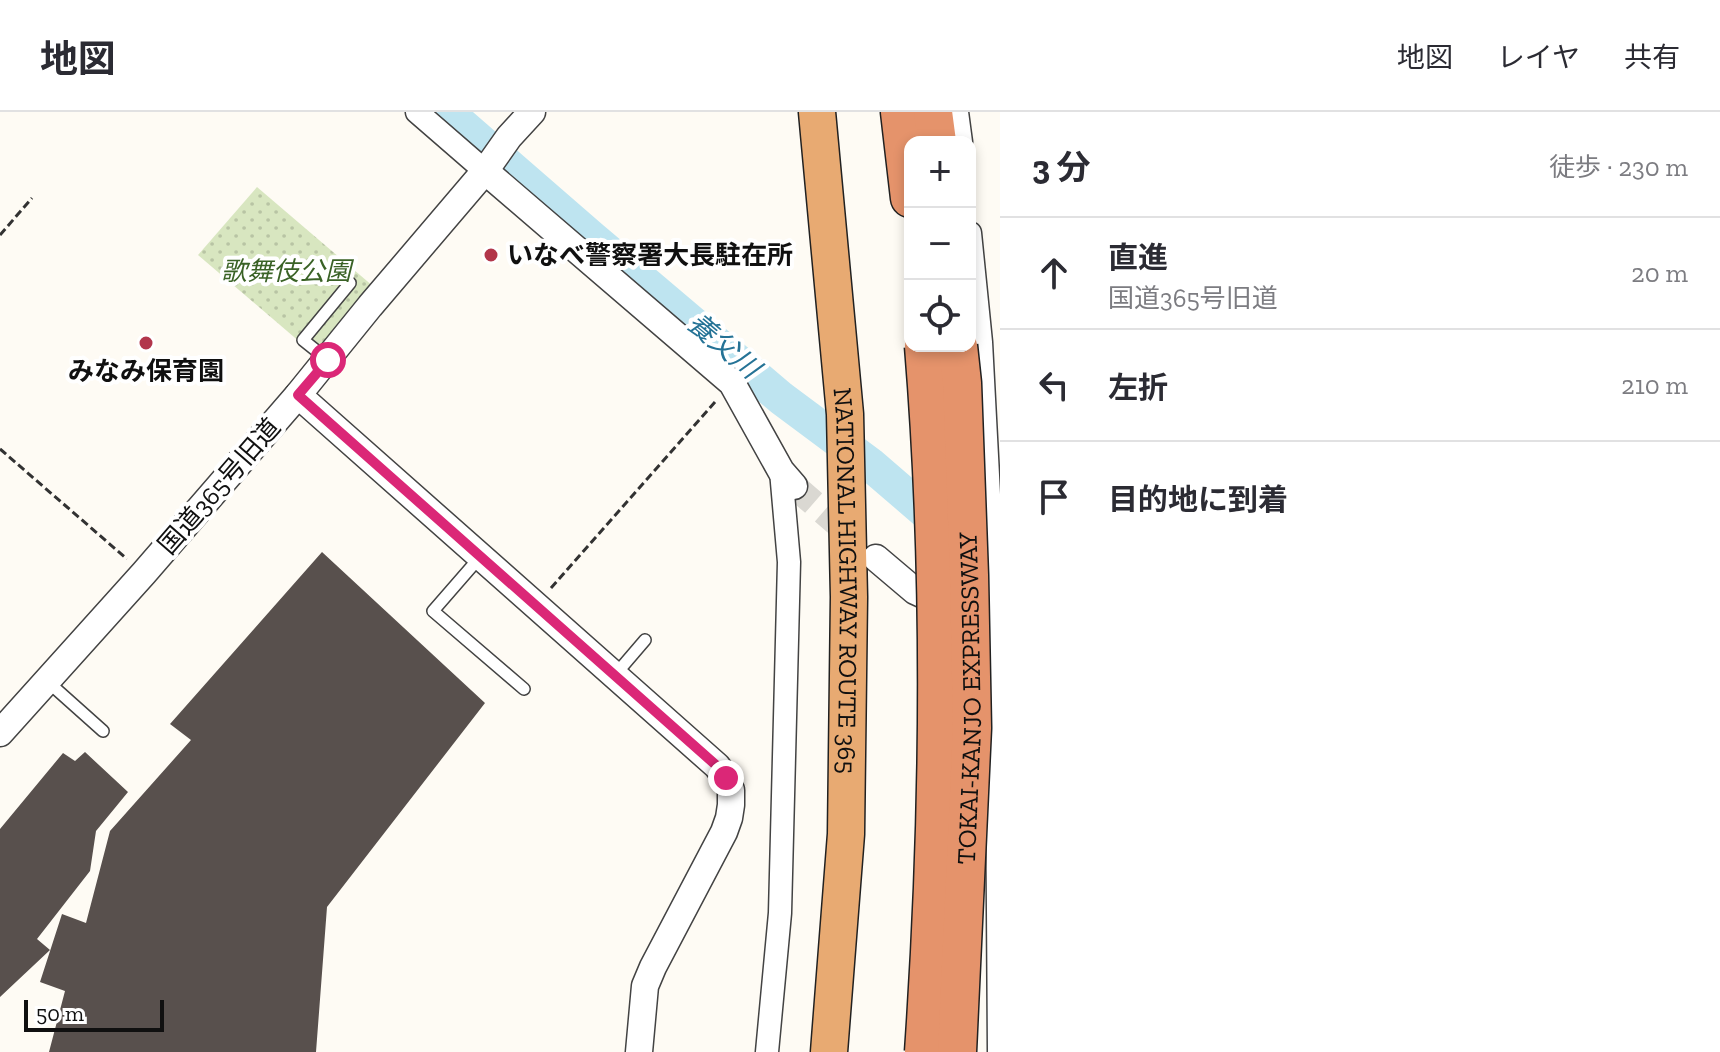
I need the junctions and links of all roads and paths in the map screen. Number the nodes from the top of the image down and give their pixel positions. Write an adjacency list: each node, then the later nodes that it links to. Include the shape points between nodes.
1 (417, 112): 10 (street)
2 (532, 112): 10 (street, 国道365号旧道)
3 (817, 112): 37 (highway, NATIONAL HIGHWAY ROUTE 365, via 845,414 849,597 846,817)
4 (900, 112): 9 (highway)
5 (933, 112): 7 (highway)
6 (957, 112): 8 (street)
7 (936, 136)
8 (960, 136)
9 (904, 146)
10 (488, 165): 17 (street, 国道365号旧道); 18 (street)
11 (32, 198): 12 (path)
12 (0, 235)
13 (975, 280): 26 (street)
14 (350, 283): 17 (lane, via 303,340)
15 (924, 352): 38 (highway, TOKAI-KANJO EXPRESSWAY, bridge, via 936,721)
16 (959, 352): 31 (highway, TOKAI-KANJO EXPRESSWAY, bridge)
17 (328, 360): 19 (street, 国道365号旧道)
18 (732, 383): 21 (street); 25 (path)
19 (298, 395): 22 (street); 24 (street, 国道365号旧道)
20 (0, 449): 24 (path)
21 (788, 479): 36 (street, via 780,913)
22 (481, 557): 25 (street); 30 (lane, via 433,611)
23 (876, 558): 26 (street, via 915,591)
24 (144, 573): 29 (street, 国道365号旧道)
25 (535, 606): 28 (street)
26 (998, 629): 34 (street)
27 (645, 640): 28 (lane)
28 (615, 675): 35 (street, via 717,766 731,790 724,832 645,986)
29 (47, 680): 32 (lane); 33 (street, 国道365号旧道)
30 (524, 689)
31 (972, 728): 34 (highway, bridge); 39 (highway, TOKAI-KANJO EXPRESSWAY, bridge)
32 (103, 731)
33 (0, 733)
34 (993, 1044)
35 (639, 1052)
36 (767, 1052)
37 (829, 1052)
38 (924, 1052)
39 (957, 1052)

